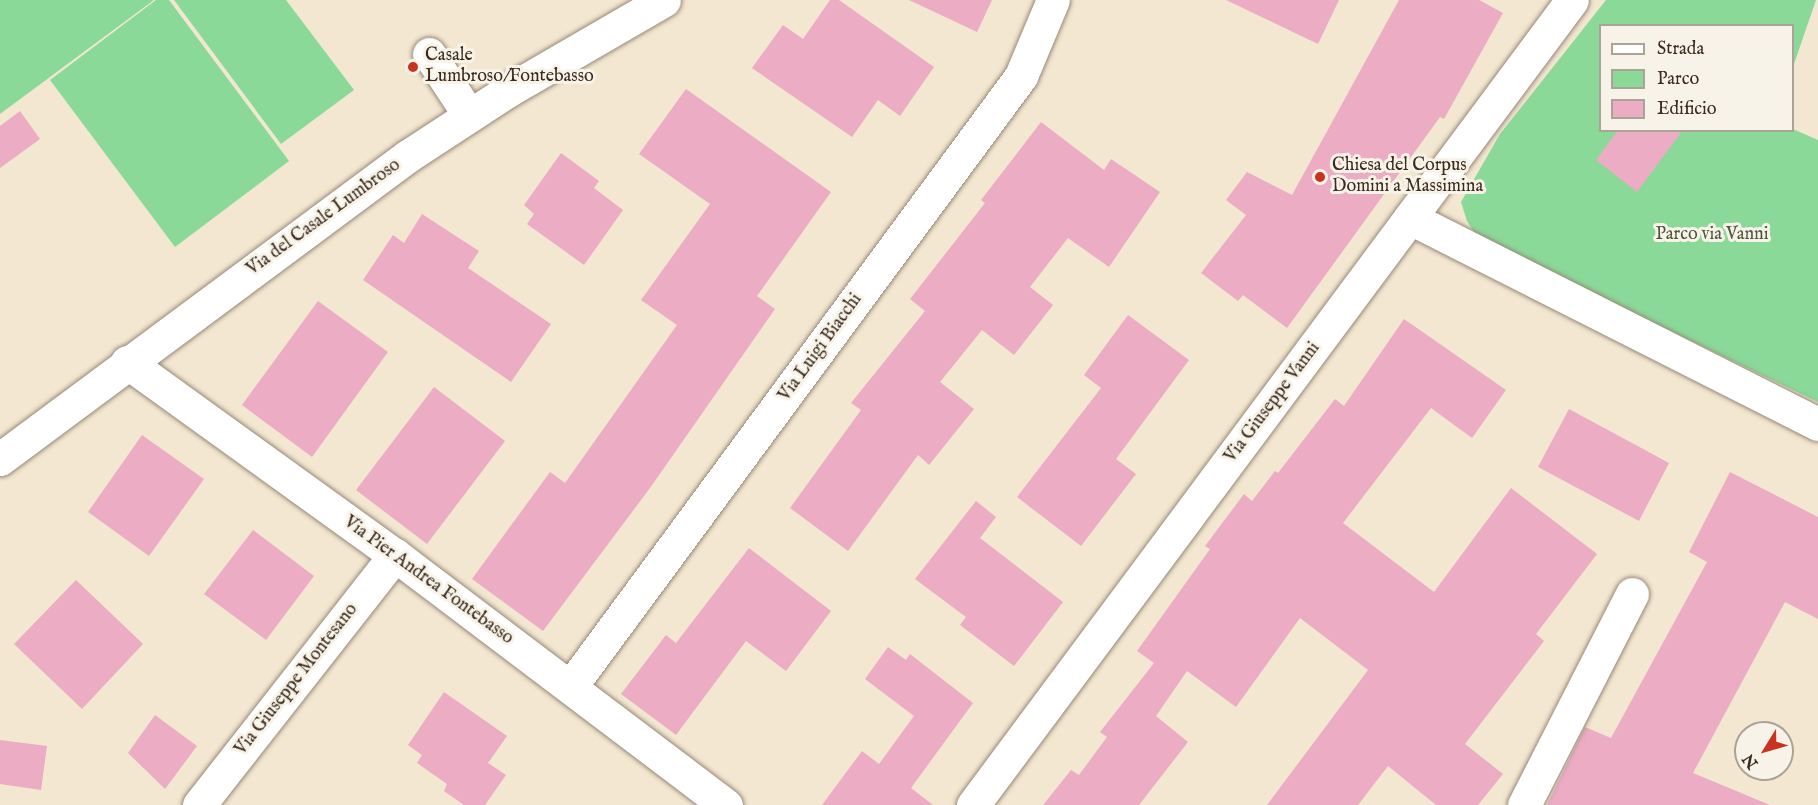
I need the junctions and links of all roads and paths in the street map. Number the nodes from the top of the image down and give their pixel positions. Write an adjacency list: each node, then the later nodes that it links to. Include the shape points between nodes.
1 (664, 0): 5 (street, Via del Casale Lumbroso)
2 (1053, 0): 12 (street, Via Luigi Biacchi, via 1021,76)
3 (1572, 0): 6 (street, Via Giuseppe Vanni)
4 (429, 54): 5 (street)
5 (469, 115): 7 (street, Via del Casale Lumbroso)
6 (1410, 218): 8 (street); 15 (street, Via Giuseppe Vanni)
7 (127, 362): 9 (street, Via del Casale Lumbroso); 10 (street, Via Pier Andrea Fontebasso)
8 (1818, 424)
9 (0, 459)
10 (395, 555): 12 (street, Via Pier Andrea Fontebasso); 13 (street, Via Giuseppe Montesano)
11 (1632, 594): 16 (street)
12 (572, 686): 14 (street, Via Pier Andrea Fontebasso)
13 (199, 805)
14 (726, 805)
15 (973, 805)
16 (1524, 805)

